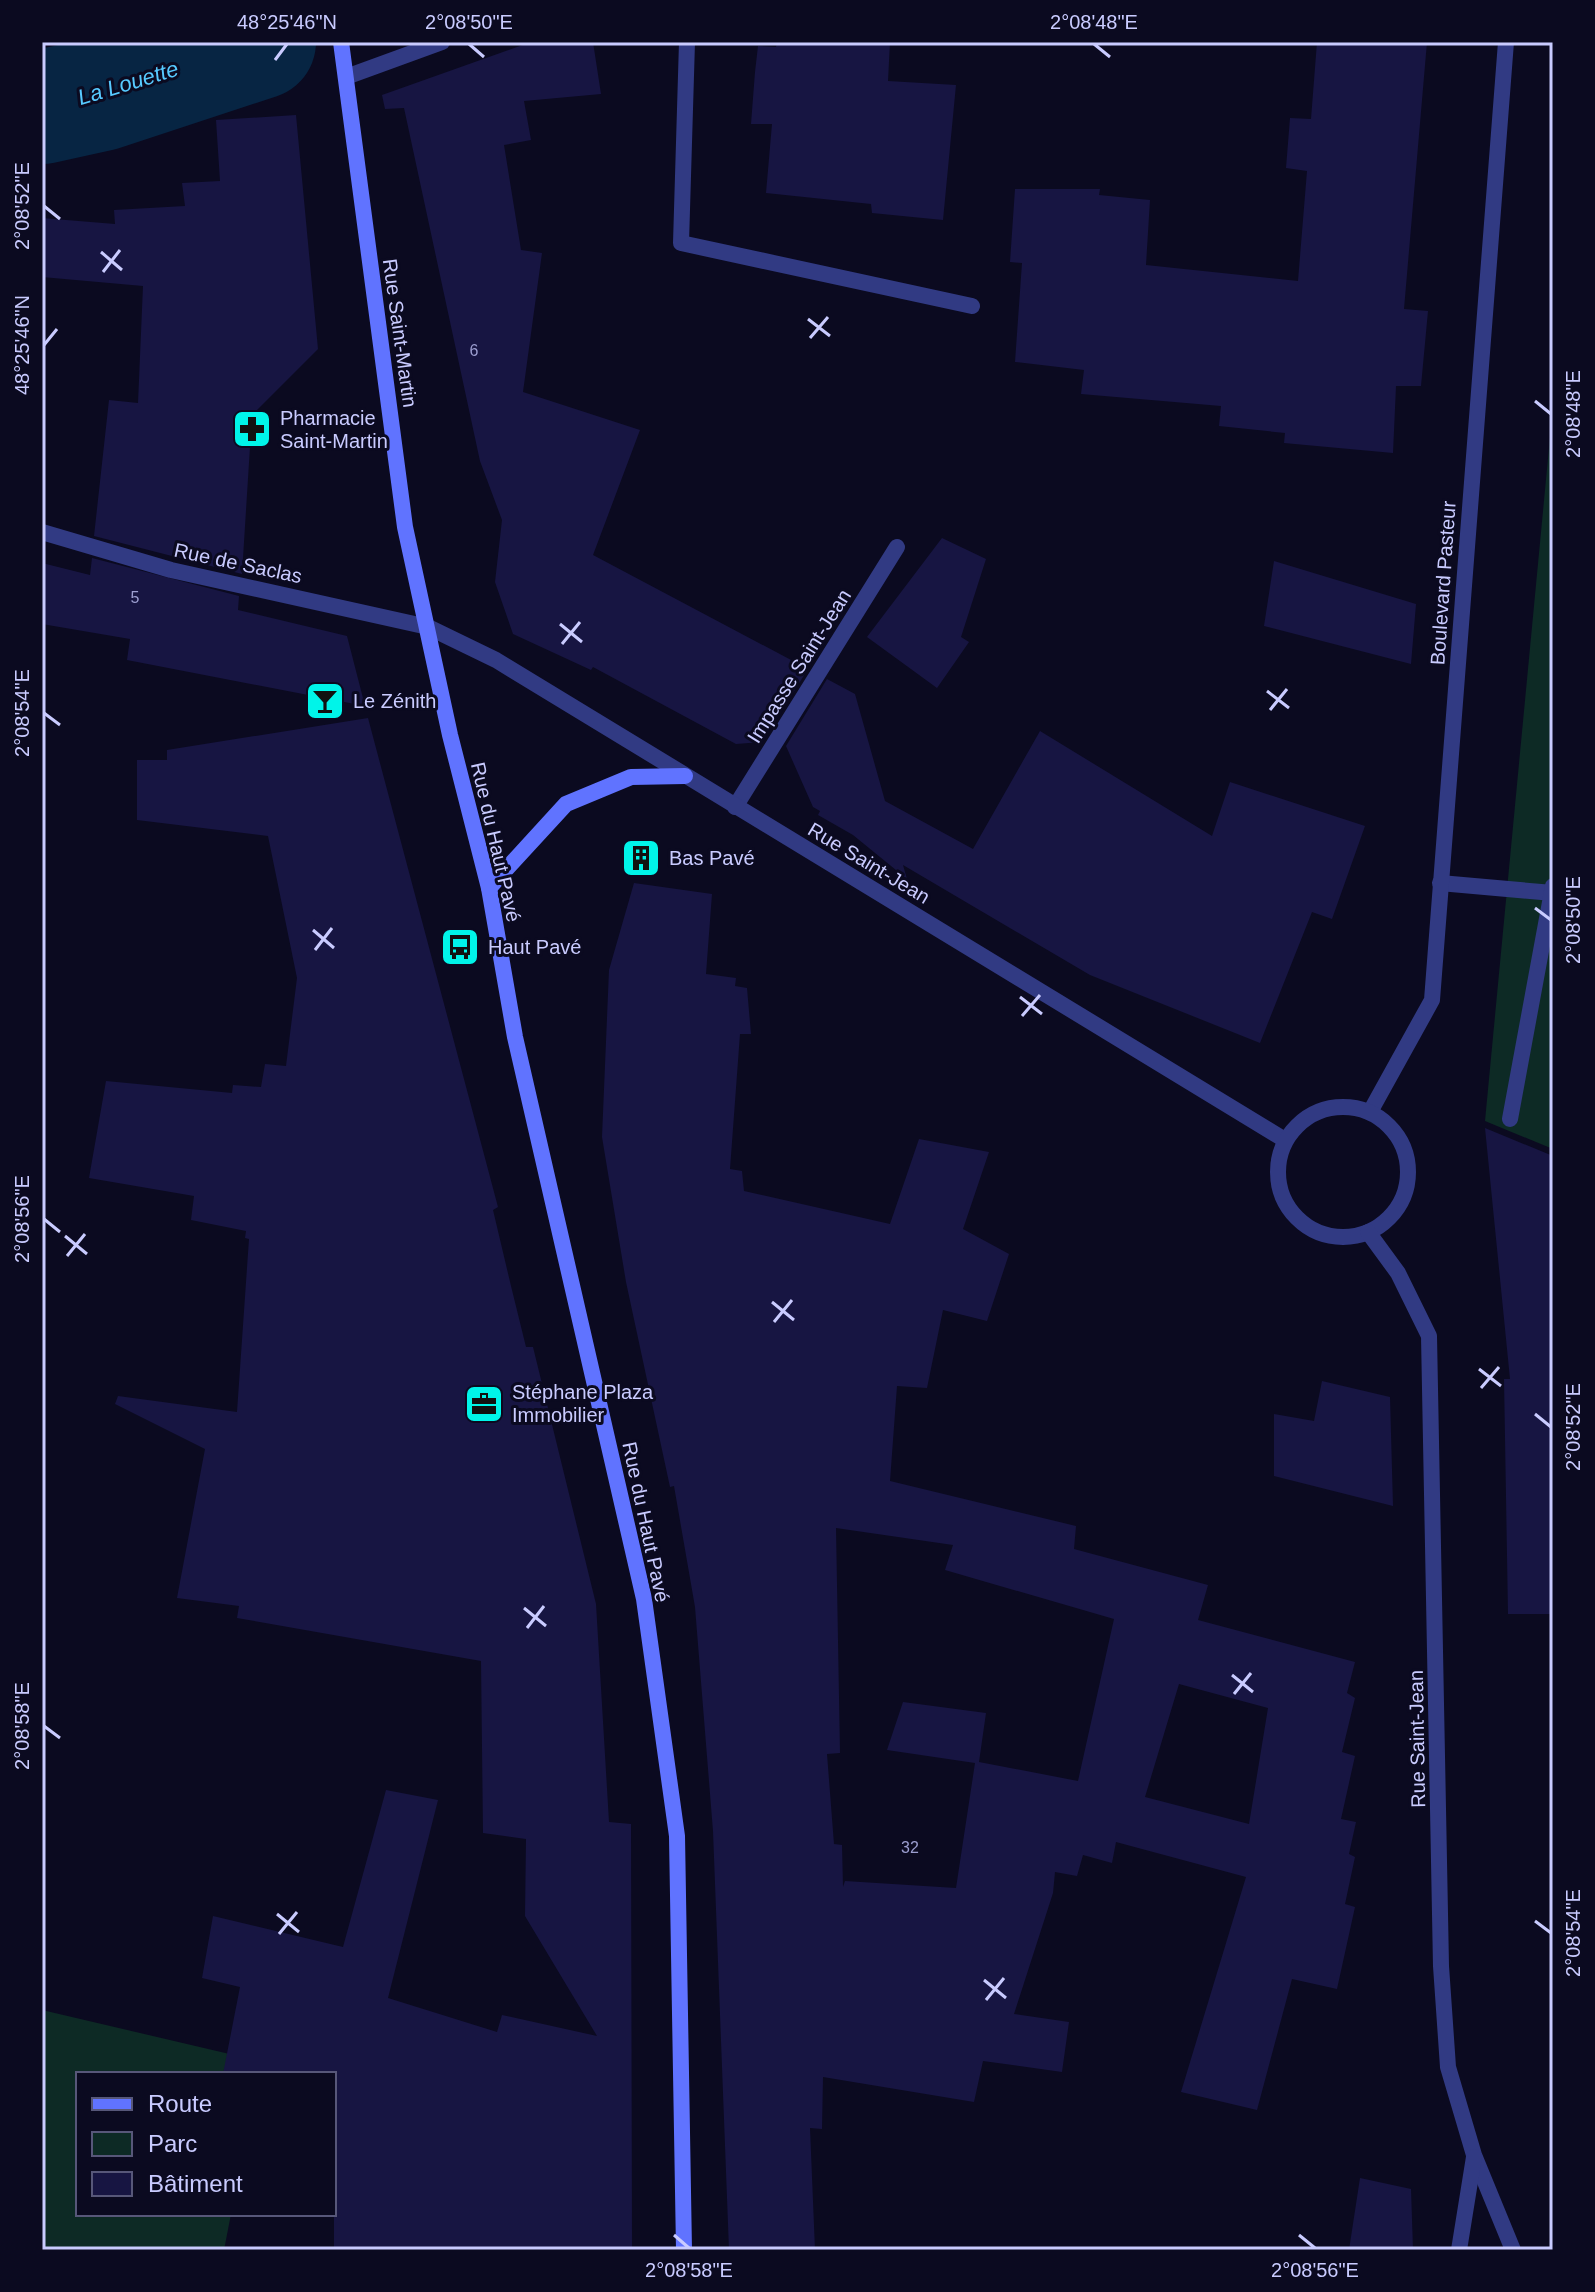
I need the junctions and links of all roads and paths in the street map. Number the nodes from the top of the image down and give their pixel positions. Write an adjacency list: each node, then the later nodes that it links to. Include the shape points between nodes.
1 (341, 42): 5 (main road, Rue Saint-Martin)
2 (442, 42): 5 (street)
3 (687, 42): 6 (street, via 681,243)
4 (1506, 42): 12 (street, Boulevard Pasteur)
5 (345, 70): 9 (main road, Rue Saint-Martin, via 405,527)
6 (972, 306)
7 (42, 532): 9 (street, Rue de Saclas, via 171,570)
8 (897, 547): 11 (street, Impasse Saint-Jean)
9 (428, 627): 10 (street, Rue Saint-Jean, via 496,660); 14 (main road, Rue du Haut Pavé)
10 (685, 776): 11 (street, Rue Saint-Jean); 14 (main road, via 631,777 566,804)
11 (735, 807): 18 (street, Rue Saint-Jean)
12 (1440, 883): 15 (street); 16 (street, Boulevard Pasteur, via 1432,1000)
13 (1553, 886): 15 (street)
14 (489, 888): 21 (main road, Rue du Haut Pavé, via 515,1037 644,1599 677,1836)
15 (1553, 893): 17 (street)
16 (1370, 1112): 18 (street, via 1344,1106 1318,1111 1296,1125); 19 (street, via 1392,1127 1405,1151 1409,1178 1401,1203)
17 (1510, 1119)
18 (1285, 1140): 19 (street, via 1277,1172 1281,1196 1294,1217 1337,1238)
19 (1368, 1232): 20 (street, Rue Saint-Jean, via 1398,1273 1429,1336 1441,1966 1448,2067)
20 (1474, 2155): 22 (street); 23 (street, Rue Saint-Jean)
21 (684, 2250)
22 (1459, 2250)
23 (1513, 2250)

